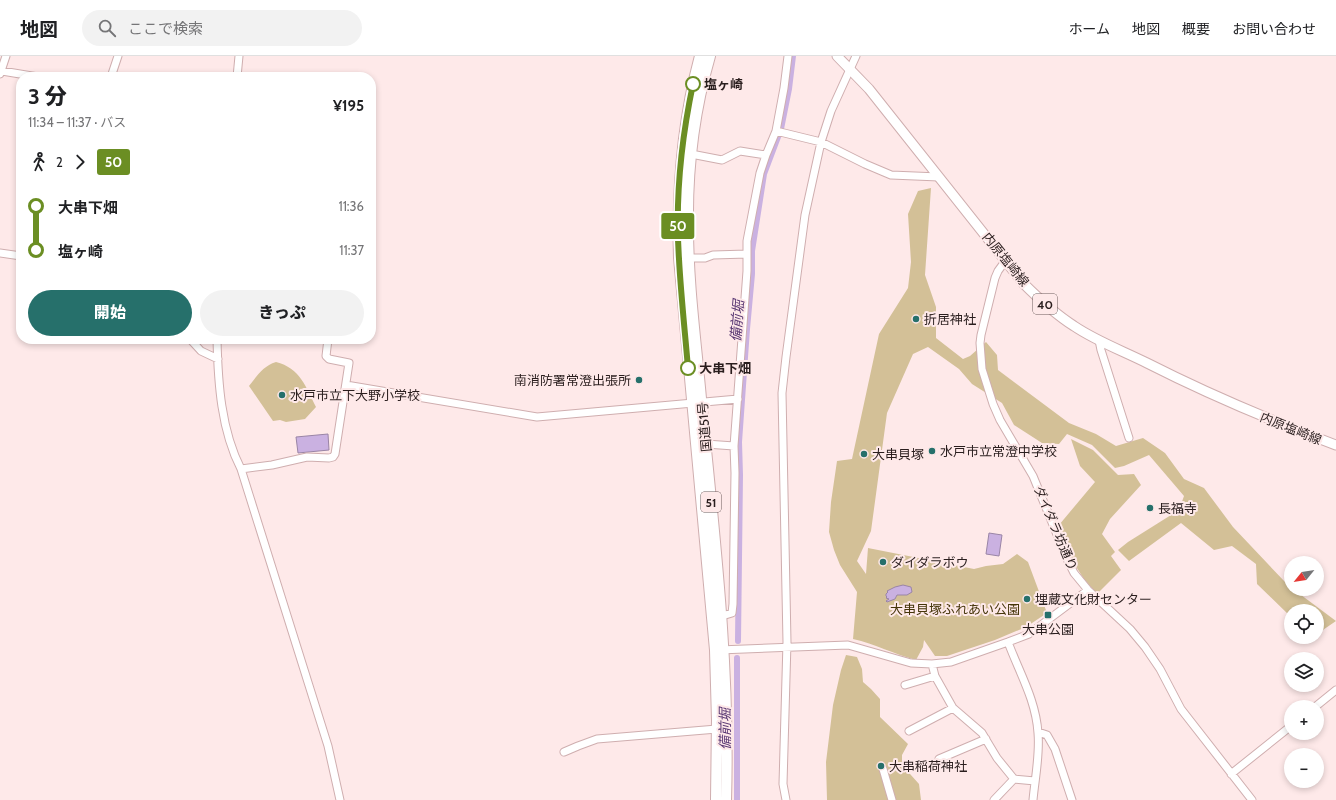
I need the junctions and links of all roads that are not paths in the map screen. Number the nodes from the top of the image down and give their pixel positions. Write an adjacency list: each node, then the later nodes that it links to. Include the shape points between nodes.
1 (6, 56): 12 (street)
2 (118, 56): 10 (street)
3 (239, 56): 11 (street)
4 (700, 56): 31 (highway, 国道51号 / 51, via 685,124 678,202 678,258)
5 (710, 56): 16 (highway, 国道51号 / 51)
6 (788, 56): 14 (street)
7 (837, 56): 9 (main road, 内原塩崎線 / 40)
8 (856, 56): 9 (street)
9 (850, 69): 15 (street, via 831,111); 18 (main road, 内原塩崎線 / 40)
10 (113, 72)
11 (237, 72)
12 (1, 73): 13 (street)
13 (16, 75)
14 (779, 132): 15 (street); 17 (street)
15 (821, 142): 18 (street, via 890,175); 40 (street, via 805,214 782,393)
16 (691, 154): 17 (street, via 722,160 740,151); 22 (highway, 国道51号 / 51, via 688,202)
17 (766, 155): 20 (street, via 747,241)
18 (939, 177): 23 (main road, 内原塩崎線 / 40)
19 (0, 253): 21 (street)
20 (747, 254): 22 (street); 30 (street)
21 (16, 255)
22 (689, 258): 31 (highway, 国道51号 / 51)
23 (1006, 260): 24 (main road, 内原塩崎線 / 40, via 1023,283 1046,306 1075,327); 37 (street, ダイダラ坊通り, via 995,278 981,335 982,370 1000,420 1033,476 1070,566)
24 (1099, 340): 32 (street); 34 (main road, 内原塩崎線 / 40, via 1211,394)
25 (195, 344): 28 (street, via 201,351)
26 (217, 344): 28 (street)
27 (327, 344): 29 (street, via 326,356 329,359 349,363)
28 (218, 359): 36 (street, via 222,403 234,456)
29 (346, 385): 31 (street, via 532,417); 36 (street, via 333,457 307,457)
30 (738, 399): 31 (street); 35 (street)
31 (697, 402): 33 (highway, 国道51号 / 51); 41 (highway, 国道51号 / 51)
32 (1129, 438)
33 (706, 444): 35 (street); 38 (highway, 国道51号 / 51)
34 (1336, 445)
35 (734, 446): 38 (street, via 733,604 732,613)
36 (241, 469): 59 (street, via 328,746)
37 (1088, 590): 39 (street, via 1035,630); 56 (street, ダイダラ坊通り, via 1130,629 1145,647 1181,709)
38 (722, 616): 41 (highway, 国道51号 / 51)
39 (1008, 642): 42 (street, via 951,662); 50 (street, via 1029,692)
40 (787, 647): 41 (street); 42 (street, via 848,645 911,663); 62 (street, via 783,784)
41 (720, 650): 48 (highway, 国道51号 / 51); 61 (highway, 国道51号 / 51, via 727,726)
42 (932, 664): 43 (street)
43 (935, 676): 44 (street); 47 (street)
44 (905, 685)
45 (1336, 690): 46 (street)
46 (1324, 700)
47 (953, 708): 49 (street); 52 (street)
48 (717, 729): 53 (street, via 597,739); 60 (highway, 国道51号 / 51)
49 (909, 731)
50 (1038, 732): 58 (street); 66 (street, via 1047,736 1054,749)
51 (1284, 732): 56 (street)
52 (986, 739): 54 (street); 57 (street)
53 (564, 752)
54 (939, 759)
55 (883, 769): 63 (street)
56 (1231, 774): 67 (street, ダイダラ坊通り)
57 (1014, 779): 58 (street); 64 (street)
58 (1035, 781): 65 (street)
59 (340, 800)
60 (716, 800)
61 (726, 800)
62 (786, 800)
63 (892, 800)
64 (994, 800)
65 (1033, 800)
66 (1072, 800)
67 (1252, 800)

